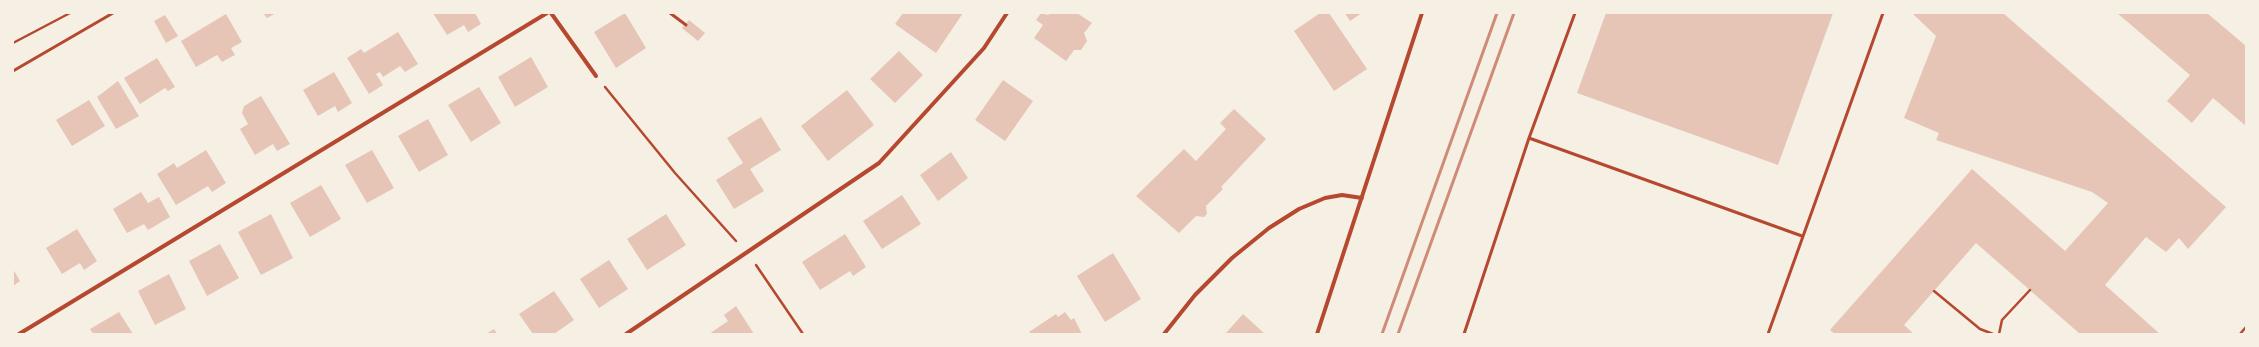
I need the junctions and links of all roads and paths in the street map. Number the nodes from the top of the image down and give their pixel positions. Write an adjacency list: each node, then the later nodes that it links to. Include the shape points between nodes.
1 (70, 13): 11 (path)
2 (113, 13): 12 (lane)
3 (547, 13): 21 (street)
4 (551, 13): 13 (street)
5 (670, 13): 10 (lane)
6 (1007, 13): 17 (street, via 984,48 879,163)
7 (1422, 13): 15 (street)
8 (1575, 13): 14 (lane)
9 (1883, 13): 16 (lane)
10 (686, 25)
11 (13, 43)
12 (13, 71)
13 (596, 76): 17 (path, via 707,211)
14 (1529, 138): 16 (lane); 26 (lane)
15 (1362, 198): 24 (street, via 1342,194 1325,198 1299,209 1269,228 1232,258 1195,295); 25 (street)
16 (1802, 236): 27 (lane)
17 (746, 251): 22 (street); 23 (path)
18 (2030, 290): 29 (path, via 2002,320)
19 (1934, 291): 28 (path, via 1980,329)
20 (2246, 327): 30 (path)
21 (19, 334)
22 (626, 334)
23 (803, 334)
24 (1164, 334)
25 (1317, 334)
26 (1464, 334)
27 (1768, 334)
28 (1993, 334)
29 (1999, 334)
30 (2240, 334)

